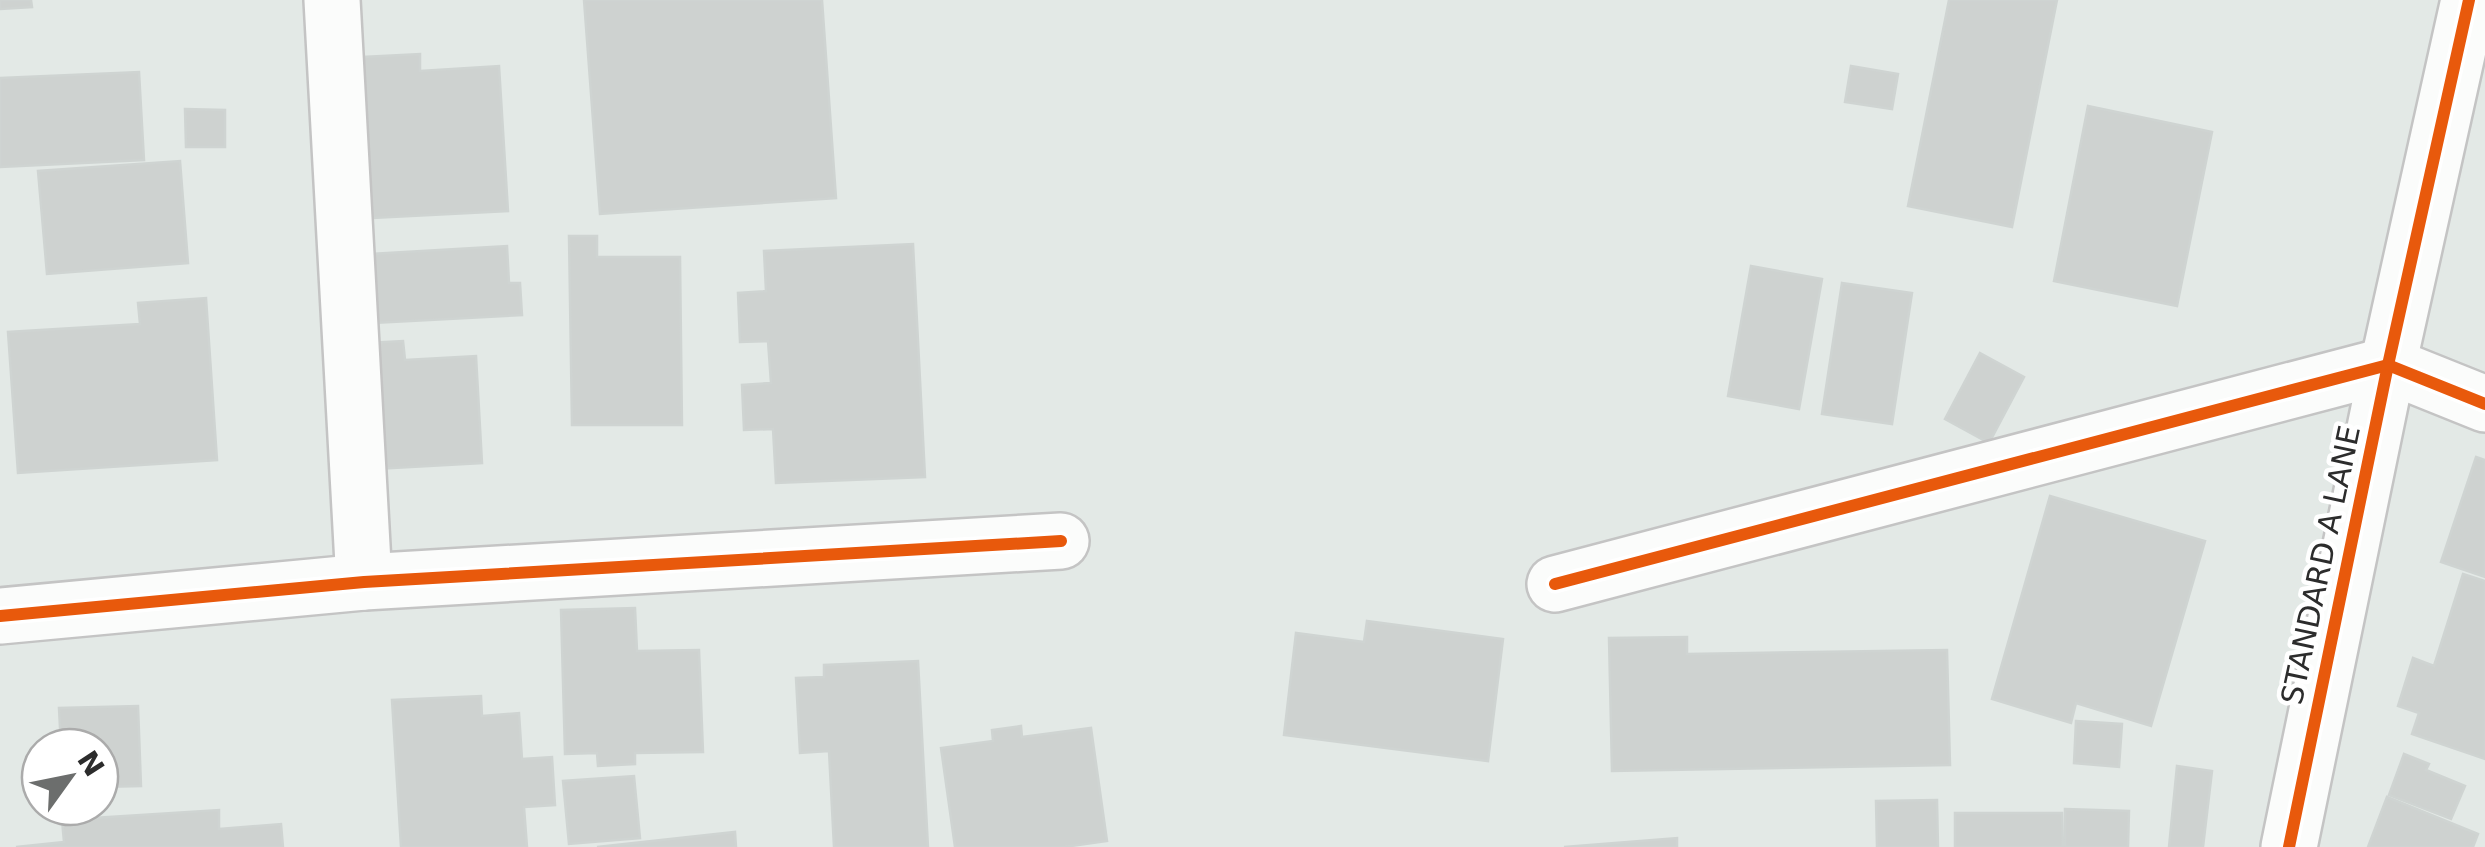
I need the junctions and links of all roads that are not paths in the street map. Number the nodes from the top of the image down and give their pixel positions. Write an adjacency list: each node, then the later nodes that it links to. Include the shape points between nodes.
1 (332, 0): 6 (street)
2 (2469, 0): 3 (street, STANDARD A LANE)
3 (2388, 365): 4 (street); 7 (street); 9 (street, STANDARD A LANE)
4 (2485, 404)
5 (1061, 541): 6 (street)
6 (364, 582): 8 (street)
7 (1555, 584)
8 (0, 616)
9 (2289, 847)

